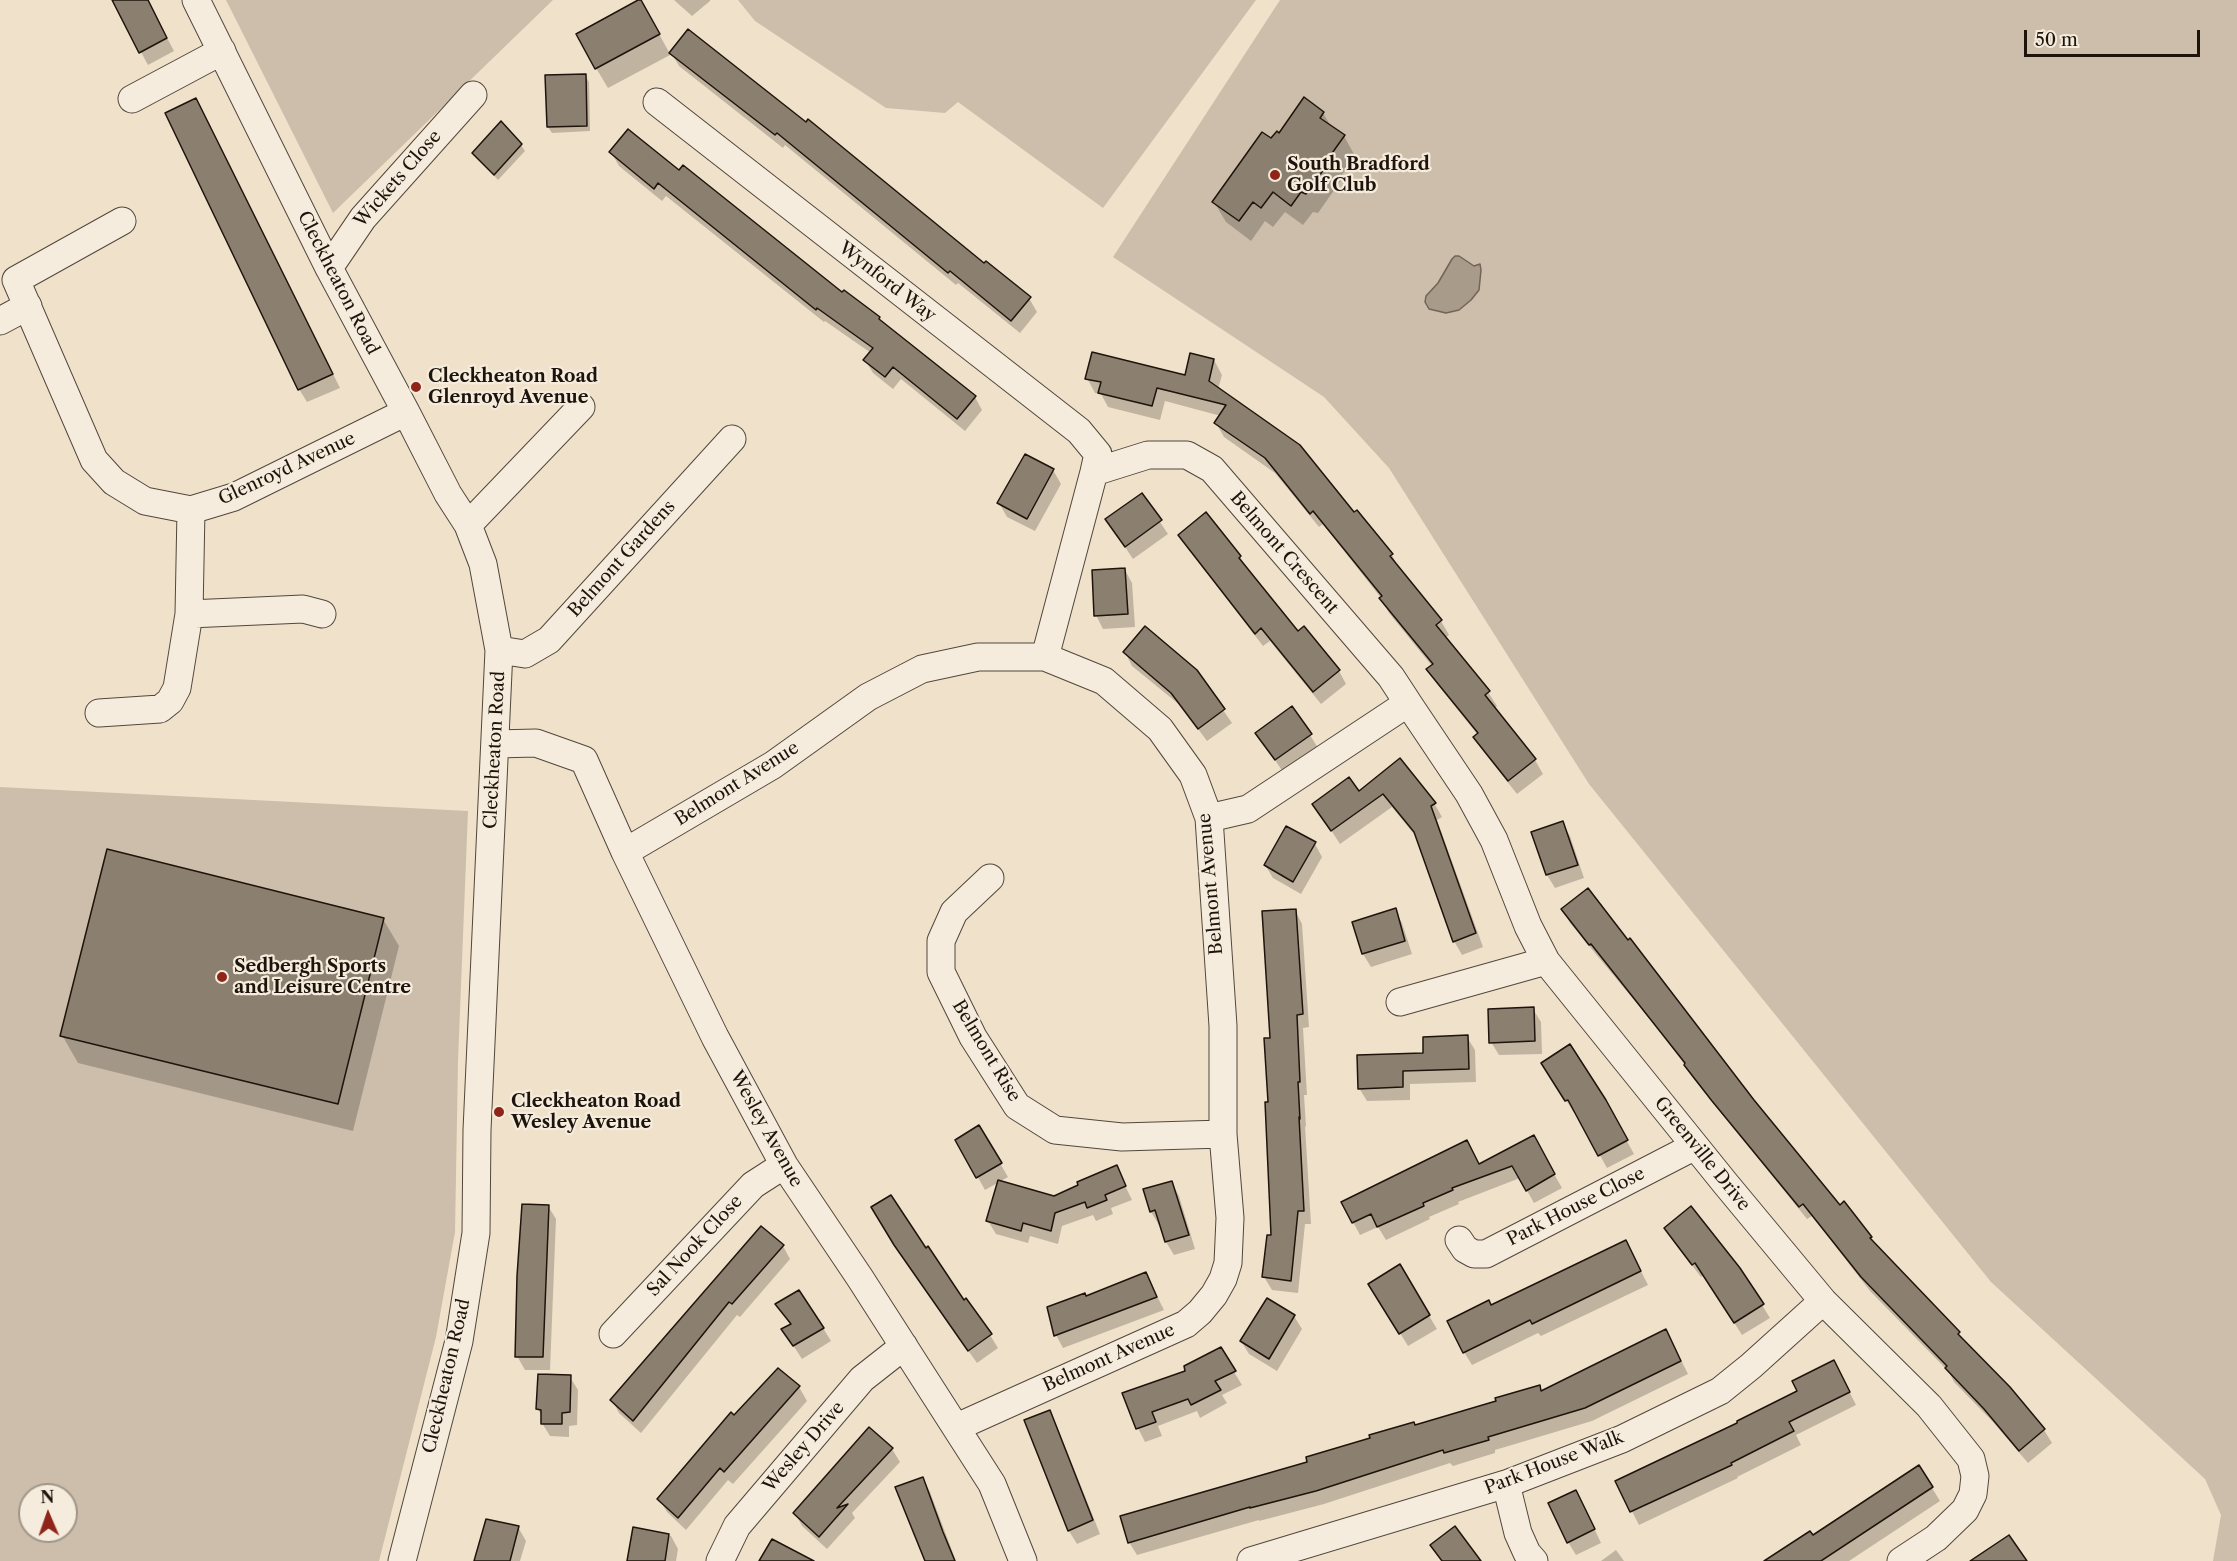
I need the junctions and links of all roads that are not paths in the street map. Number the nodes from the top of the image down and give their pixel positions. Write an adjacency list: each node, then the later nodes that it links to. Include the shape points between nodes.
1 (196, 0): 2 (street, Cleckheaton Road)
2 (222, 51): 4 (street); 7 (street, Cleckheaton Road)
3 (473, 95): 7 (street, Wickets Close, via 363,218)
4 (132, 99)
5 (657, 102): 13 (street, Wynford Way, via 1079,431 1098,454)
6 (122, 221): 8 (street, Glenroyd Avenue, via 16,280)
7 (329, 268): 11 (street, Cleckheaton Road)
8 (28, 306): 9 (street); 14 (street, Glenroyd Avenue, via 94,460 114,482 145,501)
9 (0, 321)
10 (581, 407): 15 (street)
11 (406, 412): 14 (street, Glenroyd Avenue, via 234,497); 15 (street, Cleckheaton Road)
12 (732, 439): 18 (street, Belmont Gardens, via 549,640 525,654)
13 (1094, 472): 19 (street); 20 (street, Belmont Crescent, via 1148,455 1187,455 1212,469 1391,677)
14 (191, 510): 16 (street)
15 (468, 525): 18 (street, Cleckheaton Road, via 483,564)
16 (189, 614): 17 (street, via 303,609); 21 (street, via 177,688 170,701 160,709)
17 (322, 614)
18 (499, 650): 22 (street, Cleckheaton Road)
19 (1044, 657): 23 (street, Belmont Avenue, via 1104,681 1160,729 1193,775); 24 (street, Belmont Avenue, via 978,657 922,669 868,697 773,765)
20 (1408, 703): 23 (street, via 1248,809); 26 (street, Greenville Drive, via 1489,831)
21 (99, 713)
22 (495, 744): 24 (street, Wesley Avenue, via 536,743 584,760); 37 (street, Cleckheaton Road, via 476,1233 459,1341)
23 (1209, 818): 28 (street, Belmont Avenue, via 1223,1026)
24 (625, 852): 30 (street, Wesley Avenue, via 720,1046)
25 (990, 878): 28 (street, Belmont Rise, via 954,912 941,941 941,972 973,1037 1017,1106 1055,1130 1122,1137)
26 (1546, 961): 27 (street); 29 (street, Greenville Drive)
27 (1400, 1002)
28 (1223, 1134): 35 (street, Belmont Avenue, via 1230,1218 1228,1263 1218,1287 1200,1312 1186,1324)
29 (1695, 1146): 31 (street, Park House Close, via 1486,1254 1474,1254); 32 (street, Greenville Drive)
30 (784, 1165): 33 (street, Sal Nook Close, via 753,1185); 34 (street, Wesley Avenue)
31 (1459, 1240)
32 (1823, 1301): 36 (street, Park House Walk, via 1720,1391 1622,1439); 42 (street, Greenville Drive, via 1929,1406 1971,1459 1975,1476 1973,1494 1965,1510 1936,1538)
33 (613, 1334)
34 (904, 1346): 35 (street, Wesley Avenue); 38 (street, Wesley Drive, via 862,1380 736,1526)
35 (957, 1427): 39 (street, Wesley Avenue, via 992,1484)
36 (1506, 1484): 40 (street, Park House Walk); 41 (street, via 1518,1533)
37 (402, 1561)
38 (720, 1561)
39 (1023, 1561)
40 (1251, 1561)
41 (1534, 1561)
42 (1901, 1561)

